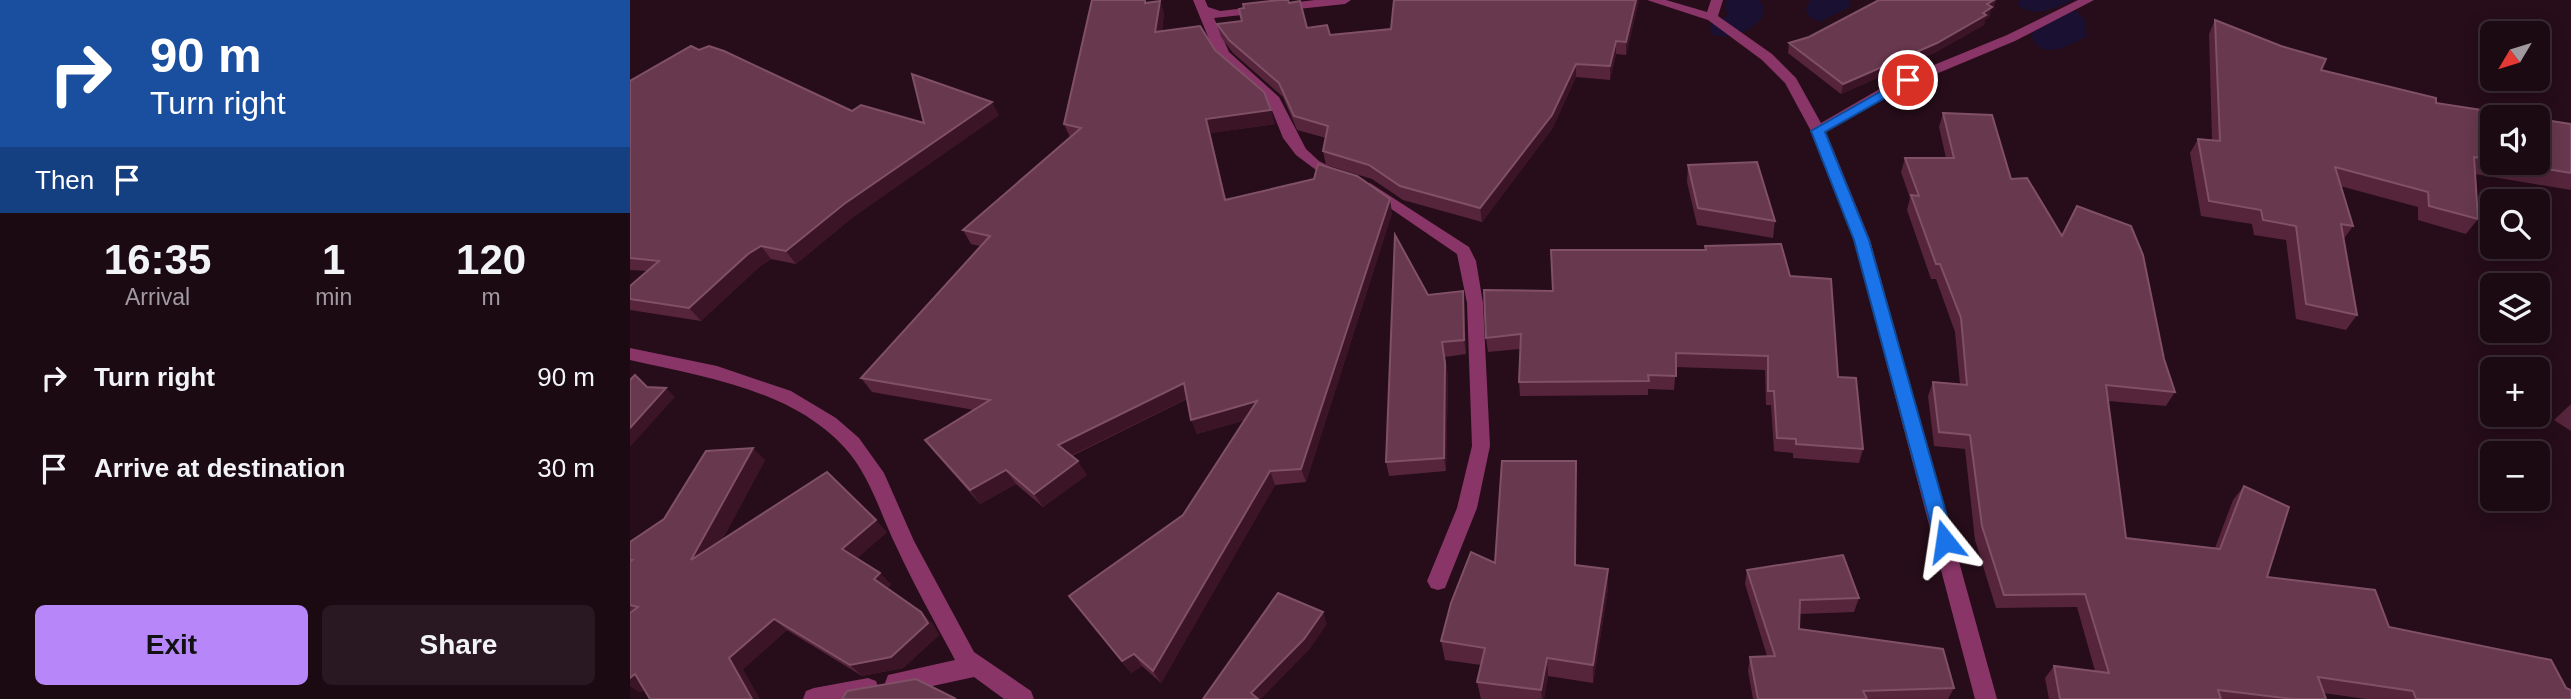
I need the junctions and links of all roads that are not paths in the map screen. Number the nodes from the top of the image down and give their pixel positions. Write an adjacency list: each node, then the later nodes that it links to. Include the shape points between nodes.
1 (1345, 0): 4 (street, via 1220,15)
2 (1653, 0): 5 (street)
3 (2088, 0): 6 (street, via 1895,86)
4 (1202, 6): 8 (street, via 1212,38 1226,58 1276,102 1290,137 1306,157 1320,170 1366,185 1396,204 1463,251 1468,261 1475,303 1481,446 1467,508)
5 (1715, 9): 6 (street, via 1783,71)
6 (1818, 131): 12 (street, via 1862,240)
7 (630, 354): 9 (street, via 717,373 785,397 852,443 877,479 905,544 962,652)
8 (1438, 581)
9 (978, 666): 10 (street); 11 (street)
10 (814, 699)
11 (1023, 699)
12 (1986, 699)

